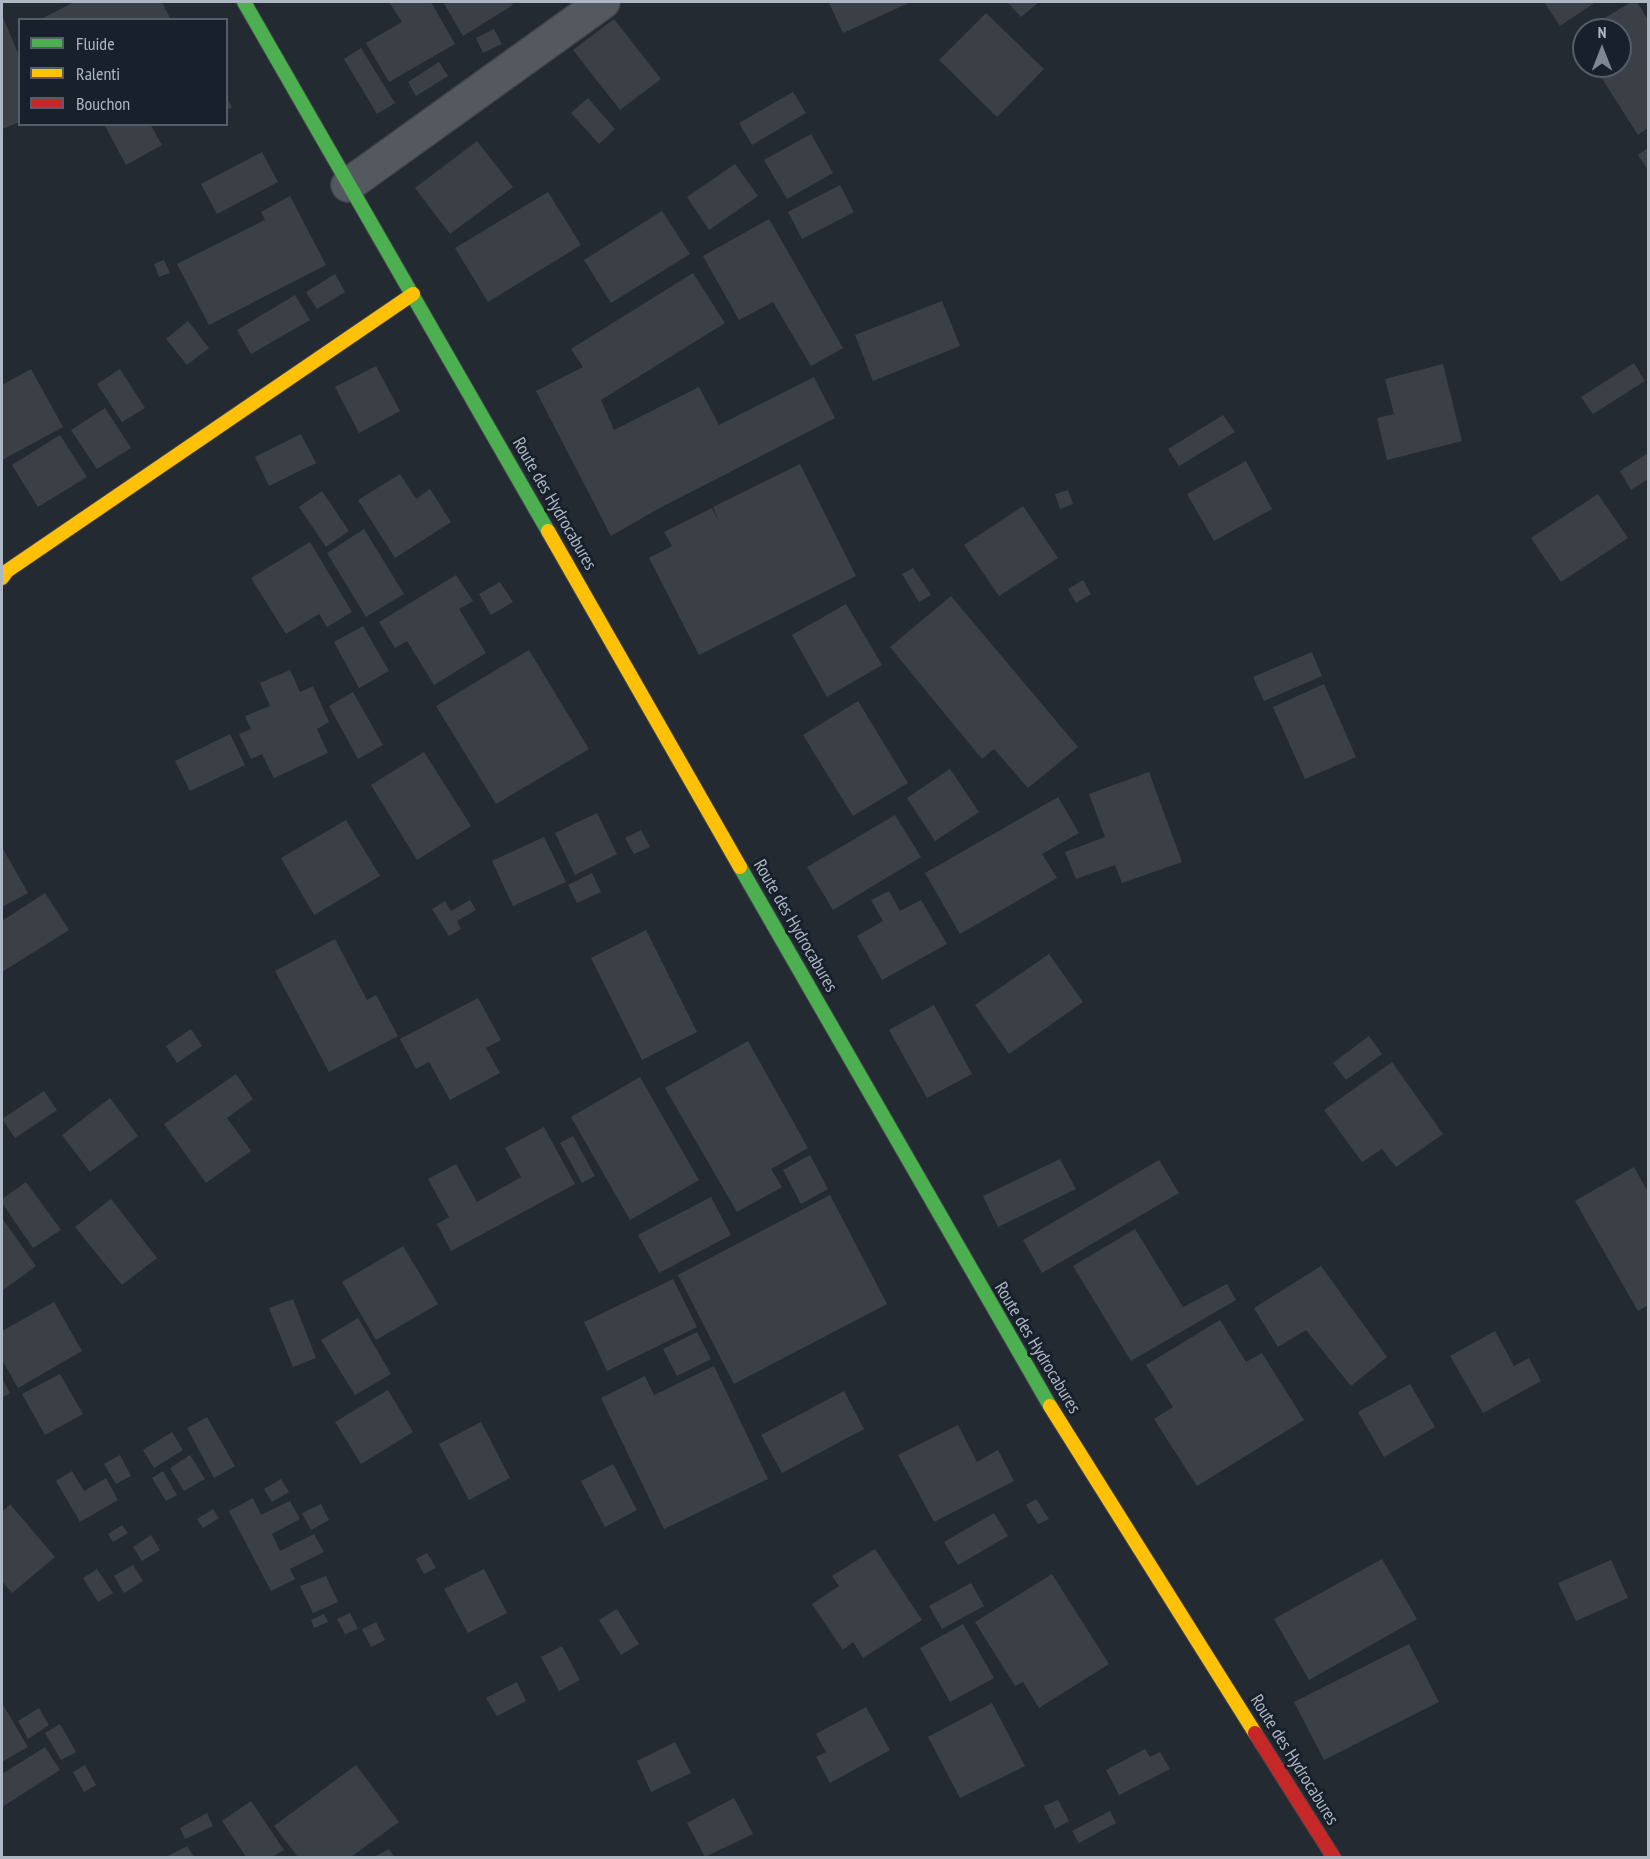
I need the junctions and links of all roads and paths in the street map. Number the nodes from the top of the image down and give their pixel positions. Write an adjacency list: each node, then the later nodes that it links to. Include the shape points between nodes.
1 (244, 2): 3 (street, Route des Hydrocabures)
2 (603, 2): 3 (street)
3 (348, 185): 4 (street, Route des Hydrocabures)
4 (413, 294): 5 (street); 6 (street, Route des Hydrocabures, via 1031,1376)
5 (2, 578)
6 (1334, 1857)

